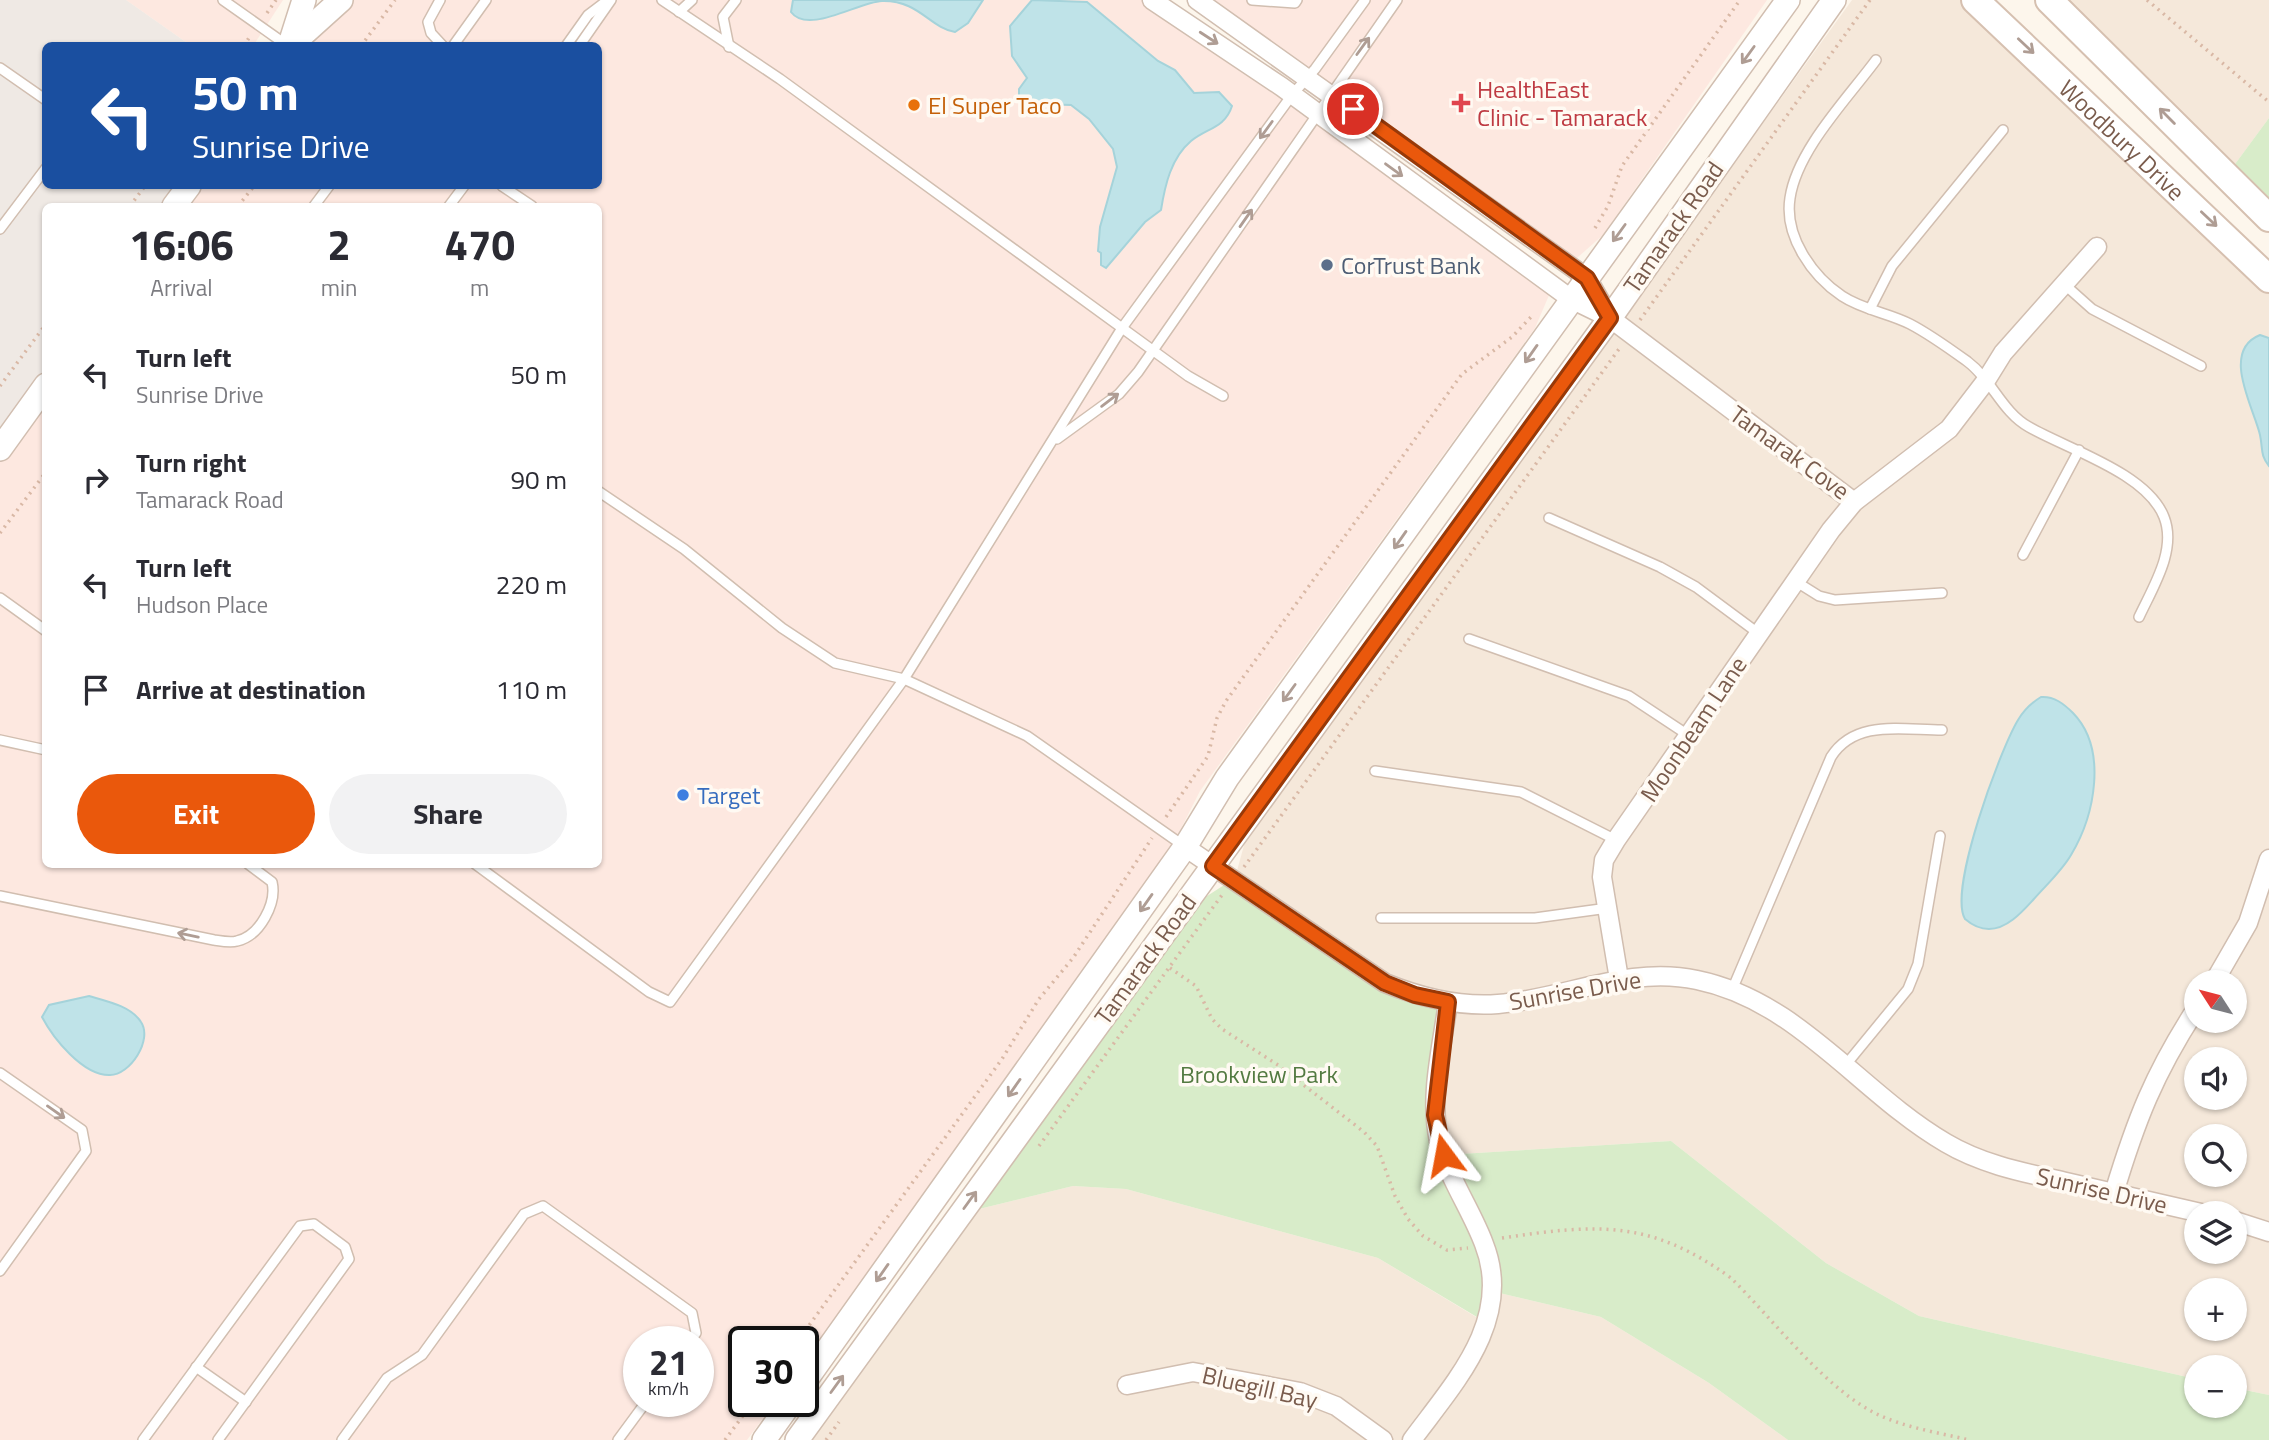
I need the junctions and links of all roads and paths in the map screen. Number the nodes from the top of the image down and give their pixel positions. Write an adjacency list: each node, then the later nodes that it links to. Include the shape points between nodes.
1 (223, 0): 25 (lane)
2 (304, 0): 26 (street)
3 (341, 0): 27 (street)
4 (395, 0): 28 (path)
5 (439, 0): 29 (lane, via 428,22)
6 (486, 0): 30 (lane)
7 (610, 0): 31 (lane, via 588,15); 32 (lane)
8 (662, 0): 24 (lane)
9 (692, 0): 24 (lane)
10 (736, 0): 33 (lane, via 723,17)
11 (1152, 0): 38 (street, one-way to 38)
12 (1197, 0): 36 (street)
13 (1252, 0): 14 (lane)
14 (1297, 0)
15 (1365, 0): 36 (lane)
16 (1397, 0): 37 (lane, one-way to 16)
17 (1740, 0): 50 (path, via 1627,159)
18 (1788, 0): 52 (street, Tamarack Road, one-way to 52)
19 (1833, 0): 59 (street, Tamarack Road)
20 (1870, 0): 56 (path)
21 (1975, 0): 53 (main road, Woodbury Drive, one-way to 53)
22 (2049, 0): 48 (main road, Woodbury Drive, one-way to 22)
23 (2147, 0): 40 (path)
24 (679, 12): 33 (lane)
25 (283, 42)
26 (290, 42)
27 (294, 42)
28 (364, 42)
29 (439, 42)
30 (456, 42)
31 (569, 42)
32 (582, 42)
33 (729, 47): 60 (lane, via 780,79)
34 (1876, 60): 58 (lane, via 1803,158 1789,201 1792,229 1820,278)
35 (0, 68): 39 (lane)
36 (1308, 77): 37 (street); 38 (lane)
37 (1331, 93): 41 (lane); 52 (street)
38 (1292, 95): 41 (street); 60 (lane, one-way to 60)
39 (42, 97)
40 (2269, 102)
41 (1319, 115): 55 (street, one-way to 55); 62 (lane, one-way to 41)
42 (2003, 131): 58 (lane, via 1892,266)
43 (42, 173): 49 (lane)
44 (252, 189): 46 (path)
45 (506, 189): 47 (lane)
46 (240, 203)
47 (528, 203)
48 (2269, 218)
49 (0, 229)
50 (1594, 230)
51 (2097, 247): 54 (street, Tamarak Cove)
52 (1587, 278): 55 (street, Tamarack Road); 59 (street)
53 (2269, 279)
54 (2064, 284): 64 (lane, via 2092,309); 65 (street, Tamarak Cove, via 2003,353)
55 (1571, 299): 59 (street); 95 (street, Tamarack Road, one-way to 95, via 1227,778)
56 (1654, 300)
57 (1538, 308): 91 (path, via 1512,337 1454,384 1226,701 1208,756)
58 (1870, 309): 65 (lane, via 1923,331 1972,365)
59 (1610, 318): 74 (street, Tamarak Cove); 98 (street, Tamarack Road)
60 (1122, 328): 62 (lane); 69 (lane)
61 (42, 329): 66 (path)
62 (1153, 351): 68 (lane); 69 (lane, one-way to 62, via 1119,394)
63 (1609, 361): 96 (path)
64 (2201, 366)
65 (1985, 382): 71 (lane, via 2027,427); 74 (street, Tamarak Cove, via 1949,429)
66 (0, 386)
67 (42, 391): 70 (street)
68 (1223, 396)
69 (1055, 440): 85 (lane)
70 (0, 449)
71 (2079, 450): 77 (lane); 81 (lane, via 2139,487 2164,517 2168,540 2163,565)
72 (42, 477): 76 (path)
73 (602, 494): 85 (lane, via 835,663)
74 (1854, 502): 78 (street, Moonbeam Lane)
75 (1549, 518): 83 (lane, via 1660,567 1696,587)
76 (1, 532)
77 (2023, 555)
78 (1795, 581): 79 (lane, via 1835,600); 83 (street, Moonbeam Lane)
79 (1942, 593)
80 (0, 598): 82 (lane)
81 (2140, 617)
82 (42, 628)
83 (1758, 633): 87 (street, Moonbeam Lane)
84 (1469, 639): 87 (lane, via 1629,696)
85 (904, 679): 95 (lane, via 1027,736); 100 (lane, via 670,1002 649,992)
86 (1942, 730): 108 (lane, via 1868,730 1839,744)
87 (1688, 735): 93 (street, Moonbeam Lane)
88 (0, 740): 89 (lane)
89 (42, 749)
90 (1375, 771): 93 (lane, via 1521,792)
91 (1183, 794)
92 (1940, 836): 111 (lane, via 1918,964 1908,989)
93 (1616, 841): 103 (street, Moonbeam Lane, via 1604,860)
94 (1146, 847): 121 (path, via 1002,1059)
95 (1185, 847): 98 (street, Sunrise Drive); 122 (street, Tamarack Road, one-way to 122)
96 (1250, 859)
97 (2269, 859): 106 (street, via 2248,923)
98 (1213, 866): 109 (street, Sunrise Drive, via 1385,983); 136 (street, Tamarack Road, one-way to 98)
99 (253, 868): 101 (lane, one-way to 101, via 272,882 272,906 253,932 238,941)
100 (480, 868)
101 (0, 896)
102 (1221, 896): 105 (path)
103 (1608, 908): 104 (lane, via 1535,918); 107 (street, Moonbeam Lane)
104 (1381, 918)
105 (1170, 968): 113 (path); 118 (path, via 1196,986 1222,1029 1278,1065 1377,1146 1395,1196 1423,1236 1447,1250)
106 (2221, 970)
107 (1619, 979): 108 (street, Sunrise Drive, via 1695,979); 109 (street, Sunrise Drive, via 1502,1004)
108 (1732, 990): 111 (street, Sunrise Drive, via 1786,1017)
109 (1448, 1002): 118 (street, via 1435,1115 1447,1166)
110 (2184, 1028): 114 (street, via 2154,1077)
111 (1844, 1067): 114 (street, Sunrise Drive, via 1947,1144 2007,1168)
112 (0, 1073): 119 (lane, one-way to 119, via 82,1130 86,1150)
113 (1035, 1151)
114 (2114, 1193): 115 (street, Sunrise Drive)
115 (2184, 1209)
116 (2247, 1225): 117 (street)
117 (2269, 1232)
118 (1485, 1244): 139 (street, via 1491,1291 1479,1347); 140 (path, via 1586,1227 1625,1230 1662,1241 1731,1278 1857,1403 1892,1420)
119 (0, 1271)
120 (695, 1326): 132 (lane, via 692,1313 543,1206 524,1214 422,1355 387,1378)
121 (809, 1326)
122 (819, 1362)
123 (196, 1367): 125 (lane); 125 (lane, via 300,1226 314,1224 345,1247 349,1259); 130 (lane)
124 (1128, 1385): 138 (street, Bluegill Bay, via 1193,1372 1300,1392 1336,1406)
125 (246, 1402): 131 (lane)
126 (635, 1417): 133 (lane)
127 (742, 1417): 134 (path)
128 (780, 1417): 135 (street)
129 (842, 1418): 137 (path)
130 (143, 1440)
131 (218, 1440)
132 (342, 1440)
133 (618, 1440)
134 (725, 1440)
135 (764, 1440)
136 (797, 1440)
137 (826, 1440)
138 (1382, 1440)
139 (1412, 1440)
140 (1969, 1440)

